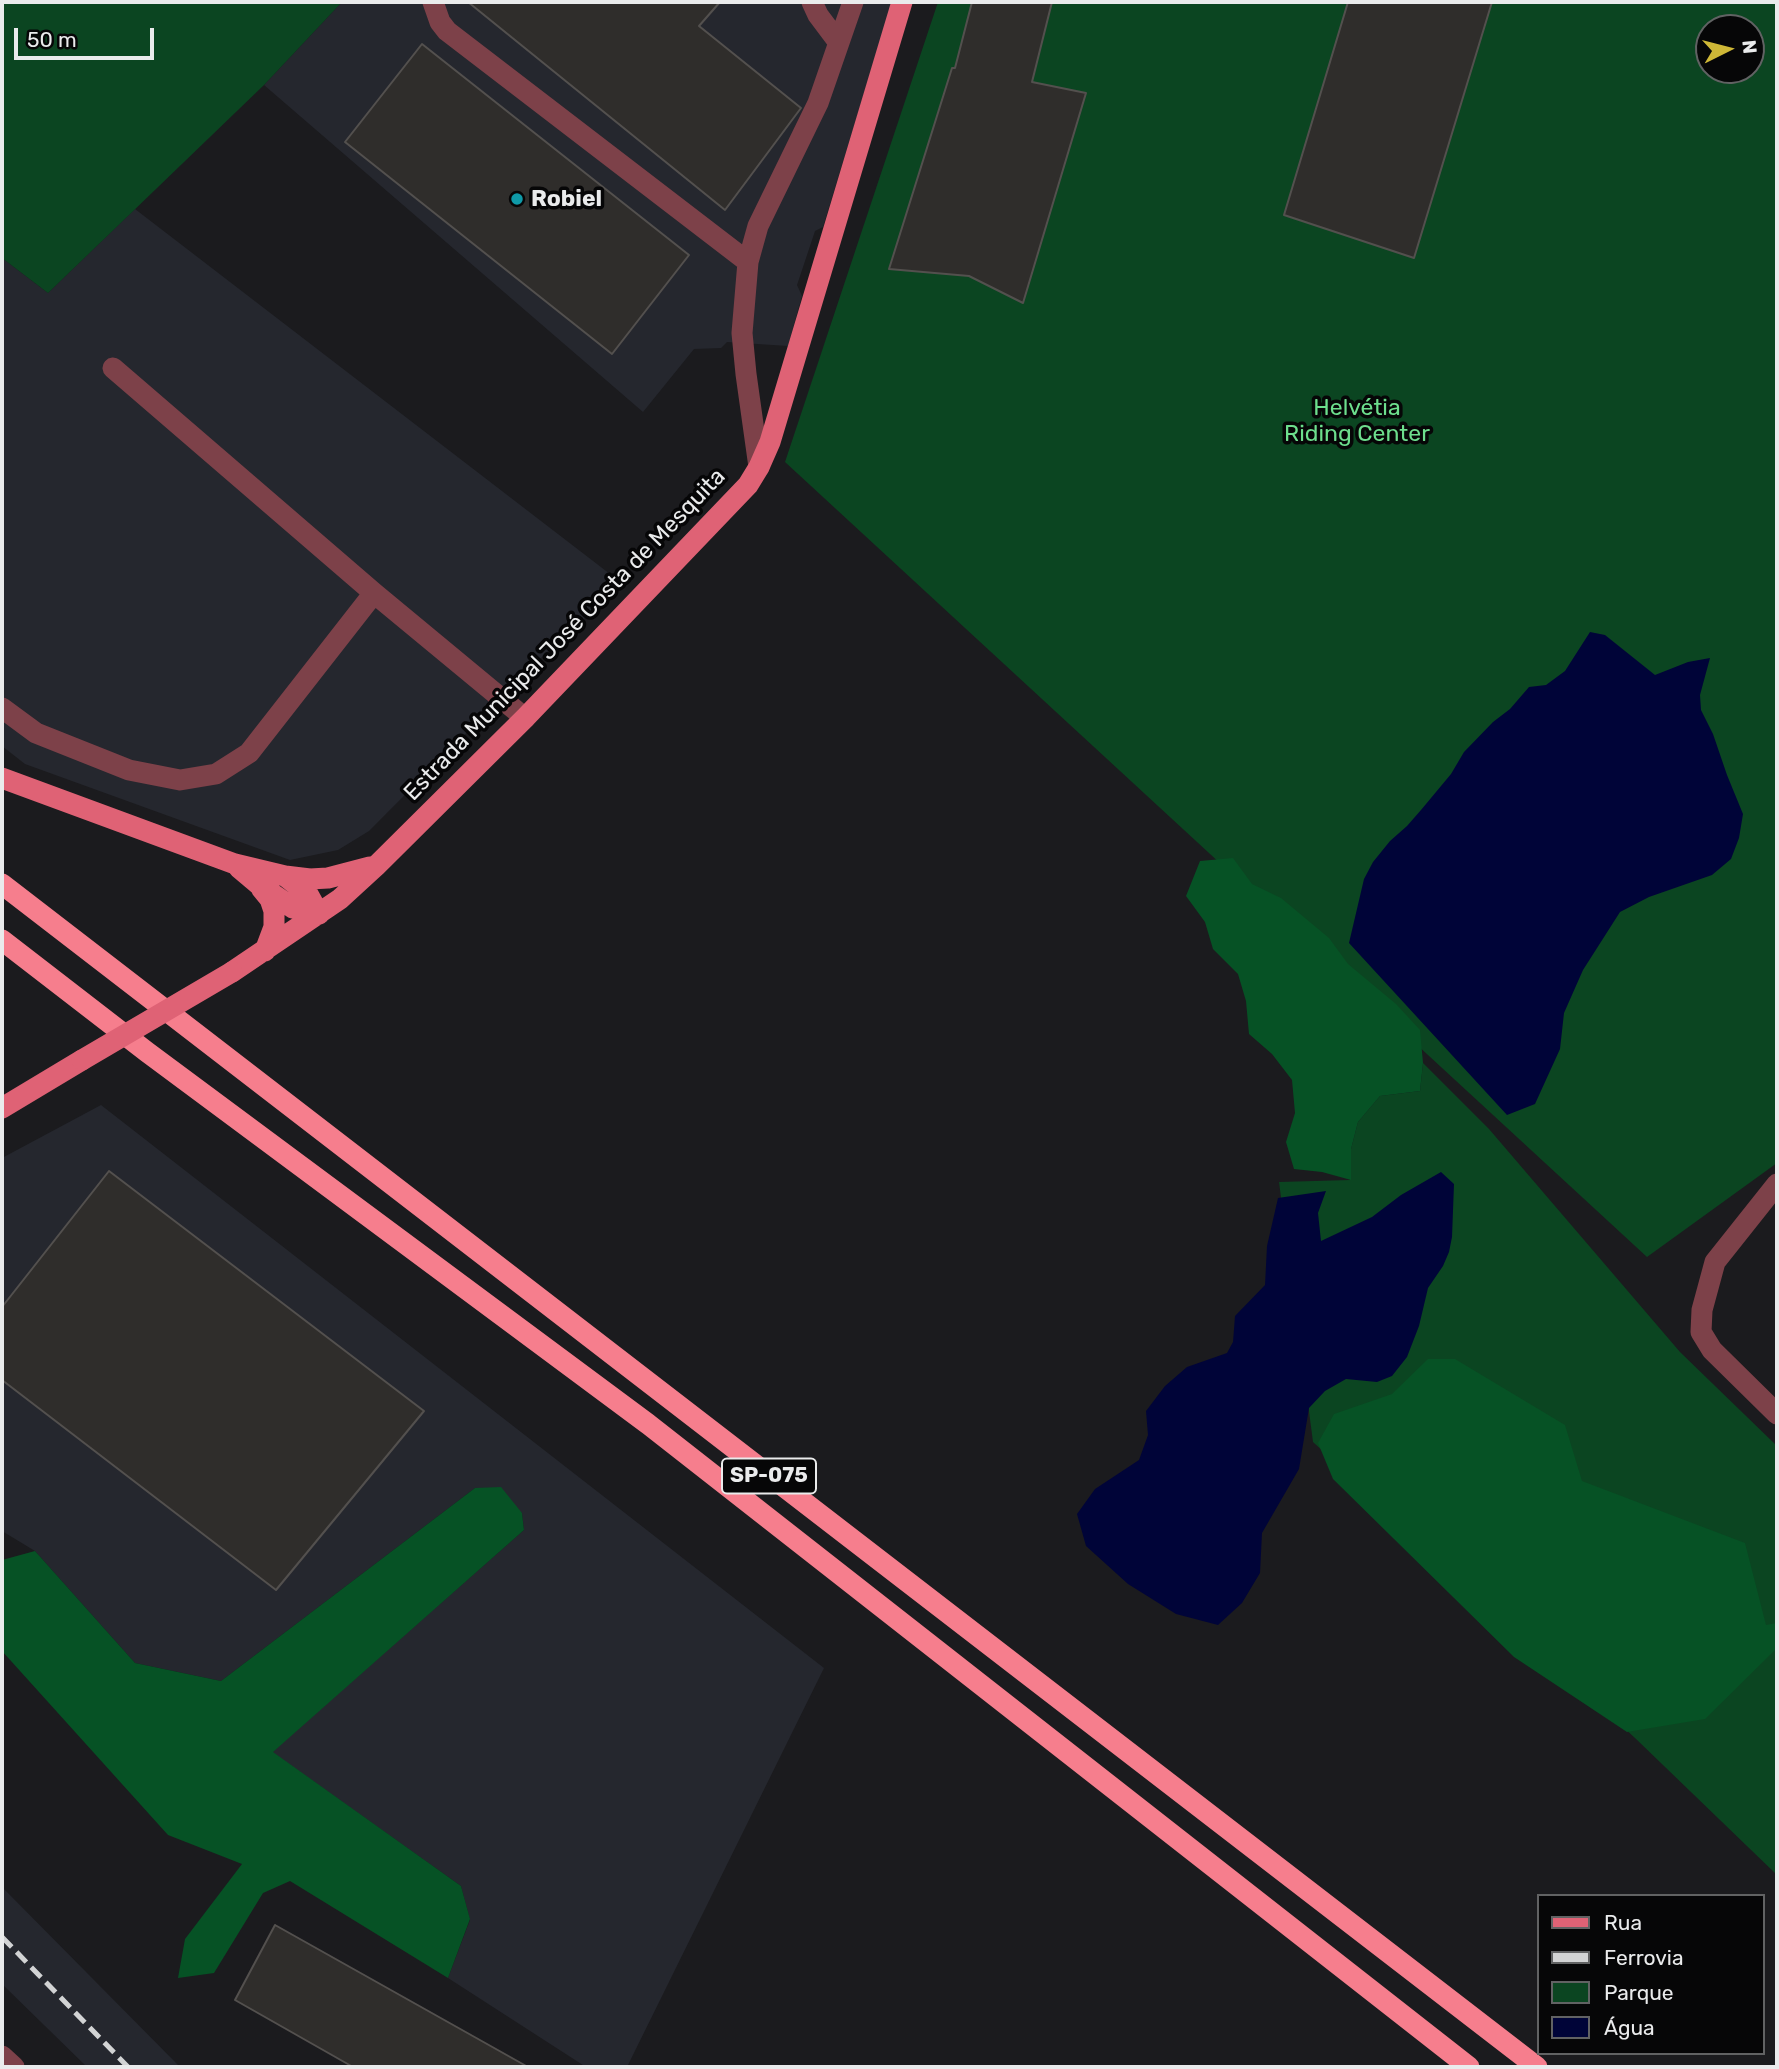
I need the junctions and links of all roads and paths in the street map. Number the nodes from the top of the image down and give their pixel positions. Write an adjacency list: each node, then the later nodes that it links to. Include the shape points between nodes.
1 (433, 2): 6 (street, via 447,32)
2 (812, 2): 5 (street)
3 (853, 2): 5 (street)
4 (902, 2): 8 (main road, Estrada Municipal José Costa de Mesquita)
5 (839, 43): 6 (street, via 818,103 758,226)
6 (748, 262): 8 (street, via 742,334)
7 (113, 368): 9 (street)
8 (759, 467): 11 (main road, Estrada Municipal José Costa de Mesquita, via 748,485)
9 (374, 593): 10 (street, via 249,753 216,774 180,780 129,770 36,733); 11 (street)
10 (2, 708)
11 (525, 718): 14 (main road, Estrada Municipal José Costa de Mesquita)
12 (2, 778): 13 (main road)
13 (235, 864): 15 (main road); 17 (main road)
14 (376, 866): 15 (main road, via 328,878); 18 (main road, Estrada Municipal José Costa de Mesquita)
15 (285, 876): 18 (main road, via 308,894)
16 (2, 884): 29 (highway, SP-075)
17 (258, 884): 18 (main road, via 293,908); 20 (main road, via 274,911 274,927)
18 (320, 914): 20 (main road, Estrada Municipal José Costa de Mesquita)
19 (2, 940): 28 (highway, SP-075, via 648,1424)
20 (265, 951): 22 (main road, Estrada Municipal José Costa de Mesquita, bridge)
21 (2, 1091): 22 (main road)
22 (28, 1092): 23 (main road, Estrada Municipal José Costa de Mesquita)
23 (2, 1108)
24 (1777, 1184): 25 (street, via 1715,1262 1701,1332 1712,1350)
25 (1777, 1414)
26 (2, 2056): 27 (street)
27 (14, 2067)
28 (1469, 2067)
29 (1537, 2067)

